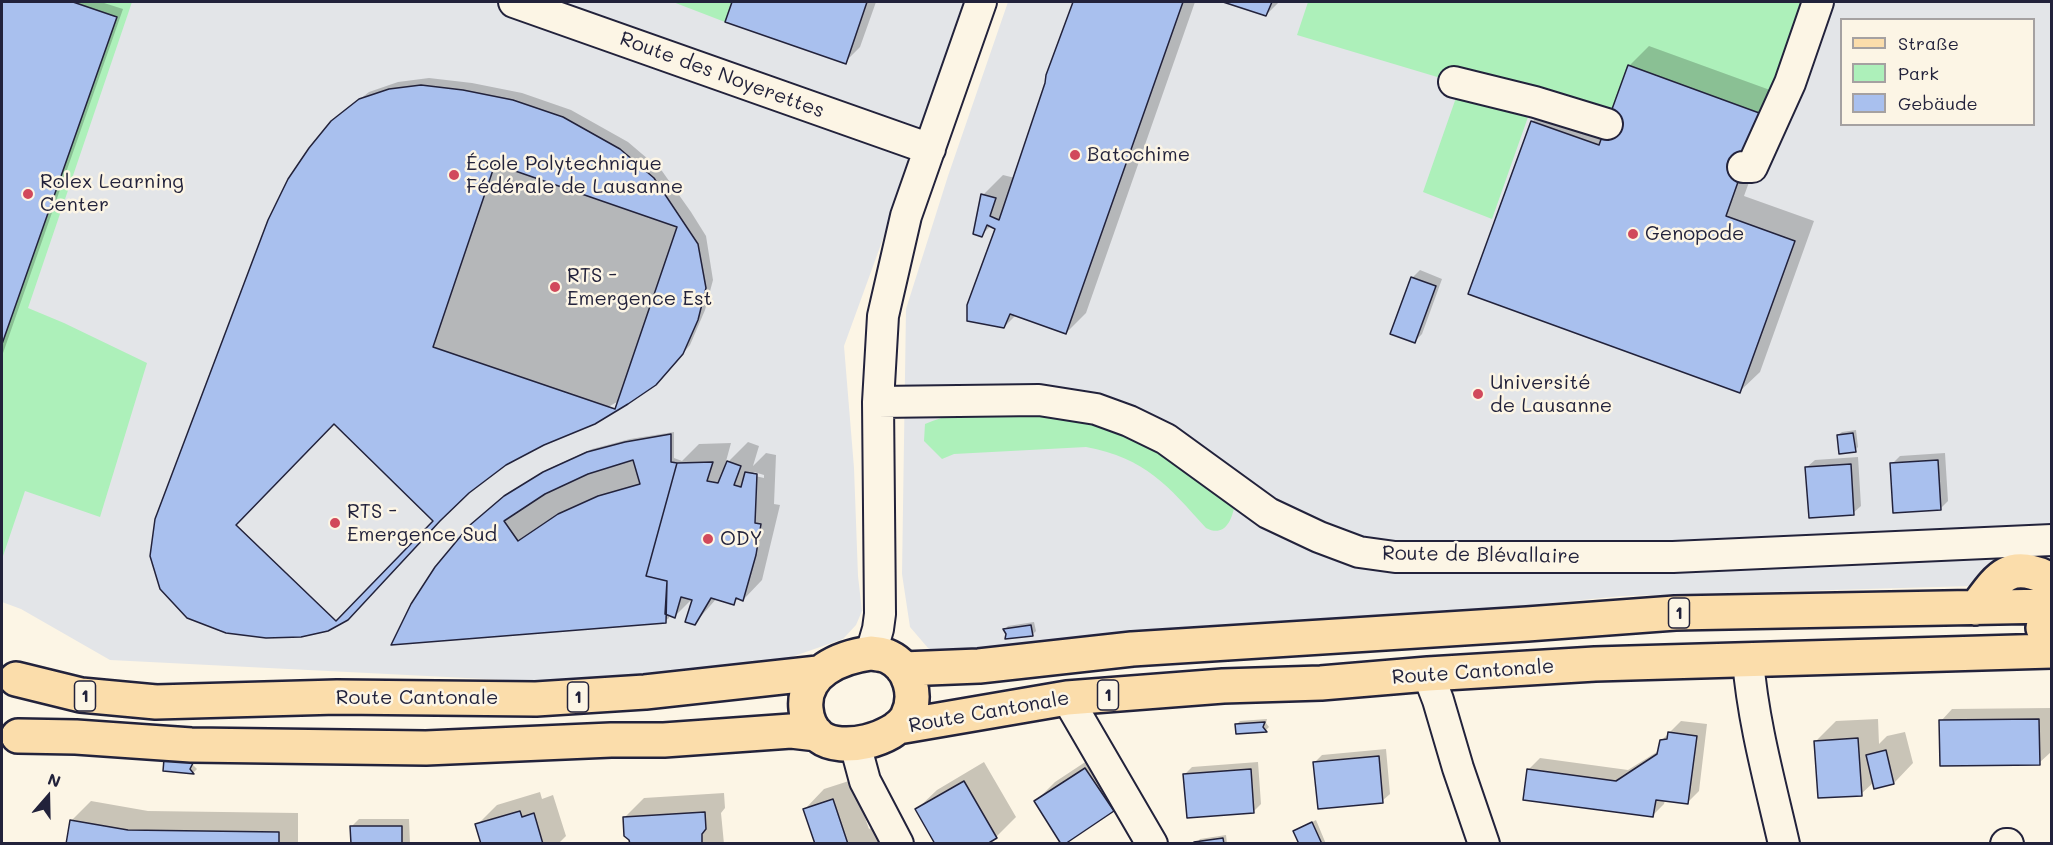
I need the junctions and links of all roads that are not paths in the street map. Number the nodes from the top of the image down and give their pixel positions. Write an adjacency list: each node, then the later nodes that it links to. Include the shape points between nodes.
1 (514, 2): 6 (street, Route des Noyerettes)
2 (981, 2): 6 (street)
3 (1818, 2): 7 (street, via 1790,83 1752,167)
4 (1454, 82): 5 (street)
5 (1607, 124)
6 (930, 149): 8 (street, via 906,216 882,316)
7 (1743, 167)
8 (878, 402): 9 (street, Route de Blévallaire, via 1039,400 1096,409 1166,439 1268,513 1359,552 1395,557 1673,557); 12 (street, via 880,614)
9 (2052, 540)
10 (2050, 606): 13 (main road, via 2043,629 2030,635 1942,641); 15 (main road, 1, via 1675,613 1132,649 979,666)
11 (2052, 651): 13 (main road, Route Cantonale / 1)
12 (871, 652): 15 (main road, via 886,656); 16 (main road, via 854,655)
13 (1887, 656): 14 (main road, Route Cantonale / 1)
14 (1748, 660): 18 (main road, Route Cantonale / 1, via 1630,662); 27 (street, via 1765,764)
15 (903, 669): 20 (main road, via 910,680 912,696 907,716)
16 (818, 673): 17 (main road, Route Cantonale / 1, via 645,692 536,699 337,697 156,702 81,695); 21 (main road, via 805,698 807,719)
17 (9, 674): 22 (main road, via 23,689 27,701 24,726)
18 (1428, 674): 19 (main road, Route Cantonale / 1); 26 (street)
19 (1067, 698): 20 (main road, Route Cantonale / 1); 25 (street)
20 (897, 728): 23 (main road)
21 (817, 734): 22 (main road, 1, via 791,731 664,740 426,748 191,745 76,737); 23 (main road, via 828,743)
22 (10, 742)
23 (855, 744): 24 (street, via 865,782)
24 (898, 843)
25 (1152, 843)
26 (1484, 843)
27 (1784, 843)

